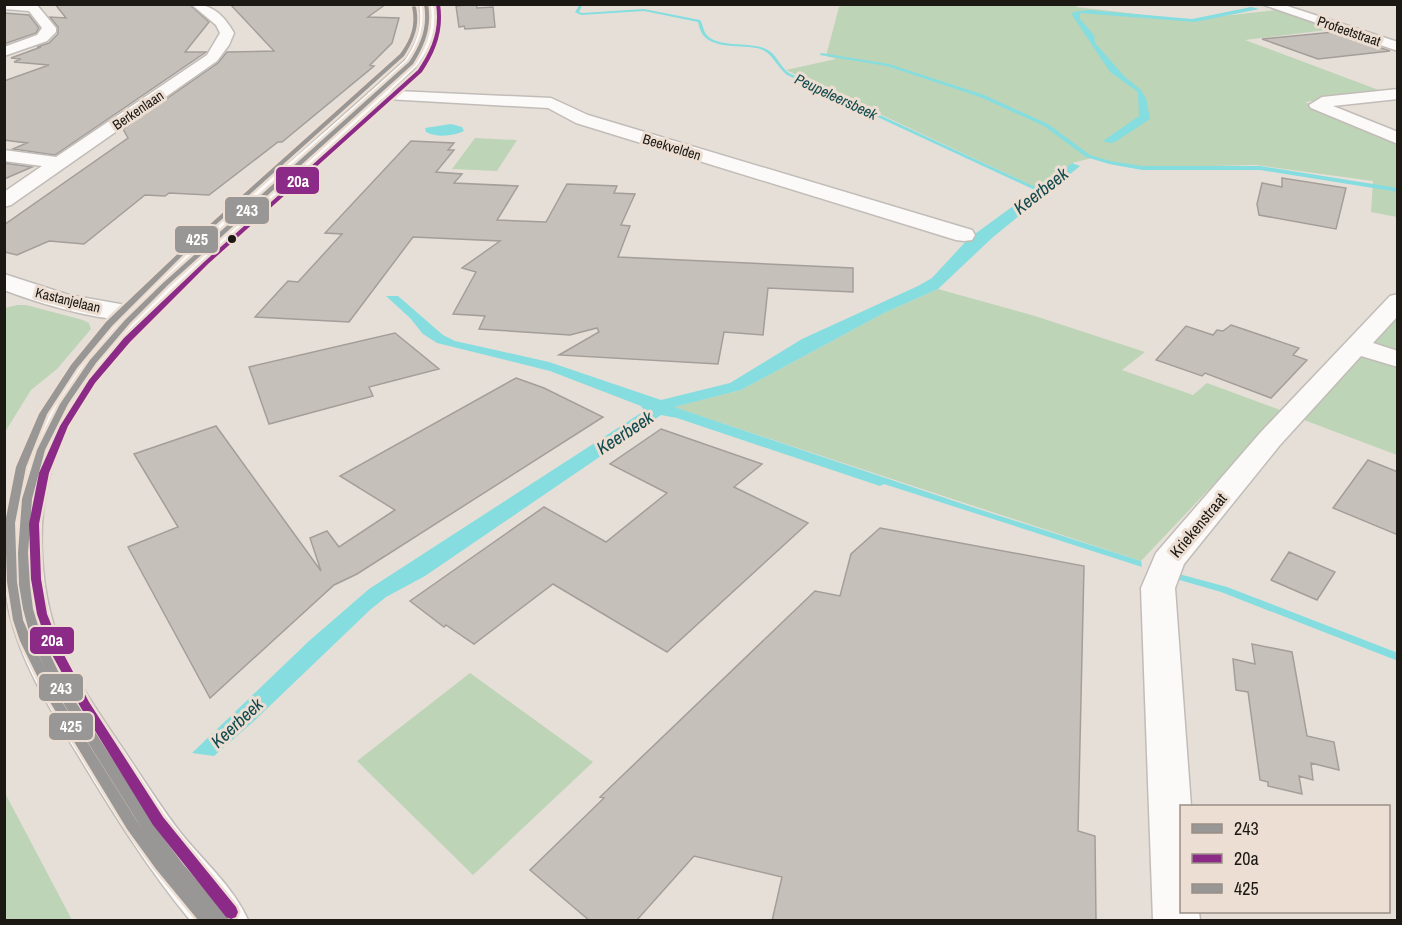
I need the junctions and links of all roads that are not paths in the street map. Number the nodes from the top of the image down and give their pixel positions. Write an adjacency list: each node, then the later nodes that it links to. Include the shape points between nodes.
1 (197, 4): 11 (street, Berkenlaan, via 222,23 227,33 212,58)
2 (426, 4): 8 (main road, via 428,27 421,49)
3 (1267, 4): 5 (street, Profeetstraat)
4 (4, 5): 6 (street, via 33,8 50,28 42,38)
5 (1398, 47)
6 (4, 52)
7 (1398, 94): 9 (street, via 1317,105)
8 (375, 95): 13 (street, Beekvelden, via 551,103 582,119); 16 (main road)
9 (1398, 139)
10 (4, 155): 11 (street)
11 (60, 163): 12 (street, Berkenlaan)
12 (4, 201)
13 (964, 235)
14 (9, 287): 16 (street, Kastanjelaan, via 109,311)
15 (1398, 301): 17 (street, Kriekenstraat)
16 (134, 313): 19 (main road, via 87,369 45,436 30,475 21,520 22,564 30,615 67,702 154,836)
17 (1356, 346): 18 (street); 20 (street, Kriekenstraat, via 1270,439 1168,561 1158,588)
18 (1398, 359)
19 (222, 921)
20 (1176, 921)

